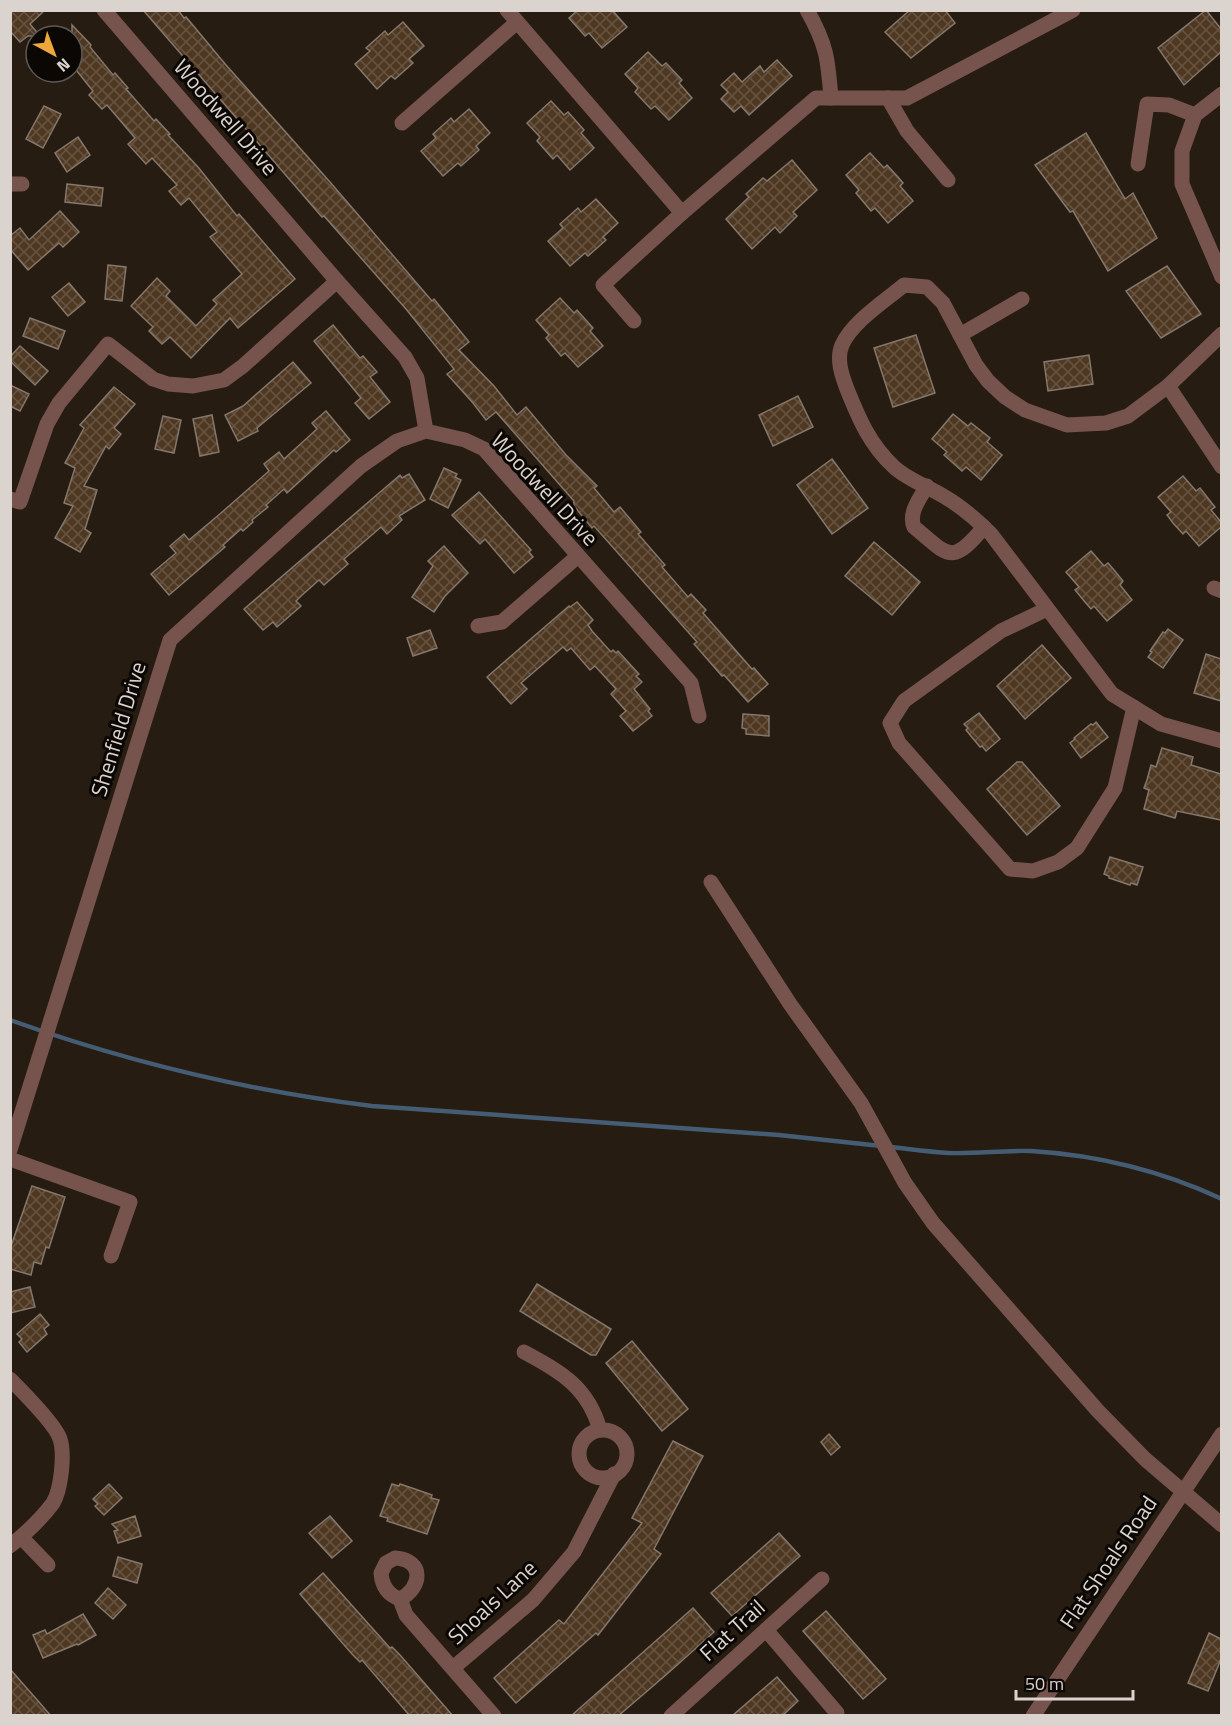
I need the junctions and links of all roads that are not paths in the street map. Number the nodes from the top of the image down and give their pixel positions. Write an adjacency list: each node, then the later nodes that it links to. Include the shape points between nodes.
1 (104, 10): 14 (street, Woodwell Drive)
2 (807, 10): 6 (street, via 827,52)
3 (1073, 10): 7 (street, via 907,98)
4 (512, 16): 9 (street); 12 (street)
5 (1221, 94): 8 (street)
6 (831, 98): 7 (street); 12 (street, via 816,98)
7 (888, 98): 11 (street, via 907,131)
8 (1195, 114): 10 (street, via 1169,105 1147,104); 13 (street, via 1182,151 1182,184)
9 (402, 123)
10 (1138, 164)
11 (948, 180)
12 (682, 213): 16 (street, via 603,285)
13 (1221, 277)
14 (337, 281): 20 (street, Woodwell Drive, via 405,357 417,378); 23 (street, via 224,380 193,386 168,384 153,379 108,344 59,403 47,424 20,502)
15 (1022, 299): 18 (street)
16 (634, 321)
17 (1221, 334): 19 (street)
18 (960, 335): 19 (street, via 976,365 1005,397 1034,414 1066,425 1106,423 1128,416); 22 (street, via 943,303 927,287 904,285 850,332 841,346 843,379 872,442 895,468)
19 (1168, 386): 21 (street)
20 (426, 431): 25 (street, Woodwell Drive, via 484,449); 32 (street, Shenfield Drive, via 397,441 361,466 170,640)
21 (1221, 467)
22 (927, 486): 24 (street); 24 (street, via 911,521 945,552 963,549)
23 (10, 499)
24 (984, 527): 26 (street)
25 (578, 556): 27 (street, via 502,622); 29 (street, Woodwell Drive, via 691,683)
26 (1047, 609): 28 (street, via 1112,694); 28 (street, via 1001,631 904,702 890,723 899,743 1011,869 1033,871 1058,862 1077,848 1115,788)
27 (478, 626)
28 (1134, 707): 30 (street, via 1161,724)
29 (699, 716)
30 (1221, 741)
31 (711, 882): 40 (street, via 790,1004 861,1103 905,1183 933,1224 1098,1411 1144,1459)
32 (10, 1150)
33 (10, 1160): 34 (street, via 130,1202)
34 (111, 1256)
35 (524, 1352): 37 (street, via 560,1372 588,1399)
36 (10, 1379): 42 (street, via 60,1439 62,1469 54,1501)
37 (600, 1430): 39 (street, Shoals Lane, via 615,1433 626,1446 625,1462); 39 (street, via 582,1442 581,1463 598,1477)
38 (1221, 1434): 40 (street, Flat Shoals Road)
39 (614, 1474): 47 (street, Shoals Lane, via 574,1552 533,1600)
40 (1183, 1491): 41 (street); 51 (street, Flat Shoals Road)
41 (1221, 1525)
42 (16, 1541): 43 (street)
43 (48, 1565)
44 (822, 1579): 46 (street, Flat Trail)
45 (400, 1599): 47 (street, via 406,1615)
46 (766, 1630): 48 (street); 50 (street, Flat Trail)
47 (453, 1668): 49 (street)
48 (837, 1713)
49 (494, 1716)
50 (672, 1716)
51 (1033, 1716)

